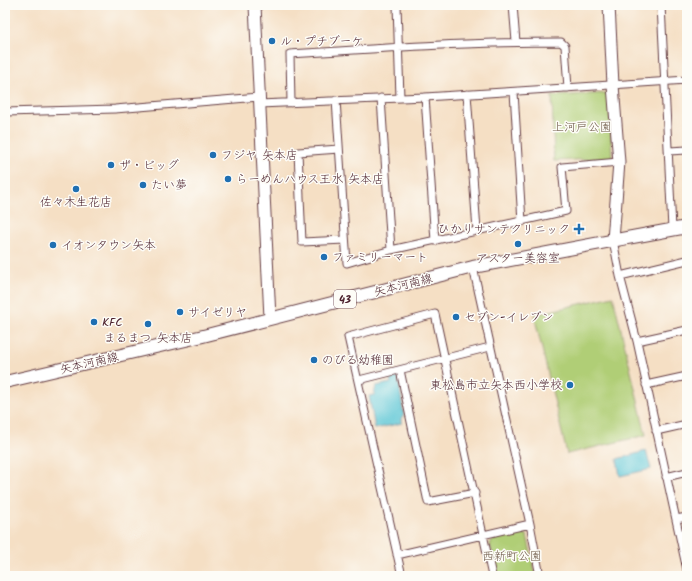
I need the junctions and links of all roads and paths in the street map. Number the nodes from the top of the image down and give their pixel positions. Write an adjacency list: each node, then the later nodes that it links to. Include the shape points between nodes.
1 (255, 5): 17 (street)
2 (397, 5): 7 (street)
3 (514, 5): 6 (street)
4 (609, 5): 10 (street)
5 (661, 5): 9 (street)
6 (516, 42): 7 (street); 11 (street, via 561,42 565,46)
7 (399, 47): 16 (street); 19 (street, via 290,54)
8 (687, 80): 9 (street)
9 (664, 82): 10 (street); 23 (street)
10 (613, 85): 11 (street); 24 (street)
11 (568, 88): 12 (street)
12 (514, 92): 13 (street); 25 (street)
13 (467, 94): 14 (street); 27 (street)
14 (425, 97): 16 (street); 31 (street)
15 (381, 98): 16 (street); 18 (street); 32 (street)
16 (400, 98)
17 (259, 100): 19 (street); 20 (street, via 116,109); 36 (street)
18 (336, 100): 19 (street); 21 (street)
19 (291, 103)
20 (5, 112)
21 (339, 149): 29 (street); 29 (street, via 298,152 302,242)
22 (687, 150): 23 (street)
23 (669, 151): 28 (street)
24 (619, 162): 25 (street, via 562,166 566,211); 30 (street)
25 (522, 222): 27 (street)
26 (687, 228): 28 (main road, 矢本河南線 / 43)
27 (477, 230): 31 (street)
28 (672, 230): 30 (main road, 矢本河南線 / 43)
29 (345, 240): 32 (street, via 347,263)
30 (613, 240): 34 (main road, 矢本河南線 / 43); 35 (street)
31 (435, 241): 32 (street)
32 (391, 250)
33 (687, 260): 35 (street)
34 (473, 267): 36 (main road, 矢本河南線 / 43); 39 (street)
35 (620, 276): 38 (street)
36 (270, 318): 44 (main road, 矢本河南線 / 43)
37 (687, 330): 38 (street)
38 (637, 340): 45 (street)
39 (490, 347): 40 (street); 53 (street)
40 (446, 358): 41 (street); 43 (street, via 435,314 348,337); 50 (street)
41 (400, 370): 43 (street); 50 (street, via 428,502)
42 (687, 376): 45 (street)
43 (359, 380): 55 (street)
44 (5, 382)
45 (646, 385): 47 (street)
46 (687, 424): 47 (street)
47 (656, 431): 49 (street)
48 (687, 472): 49 (street)
49 (666, 477): 52 (street)
50 (475, 493): 54 (street)
51 (687, 517): 52 (street)
52 (676, 519): 56 (street)
53 (530, 524): 54 (street); 59 (street)
54 (484, 536): 55 (street); 58 (street)
55 (397, 555): 57 (street)
56 (687, 567)
57 (402, 576)
58 (492, 576)
59 (540, 576)

